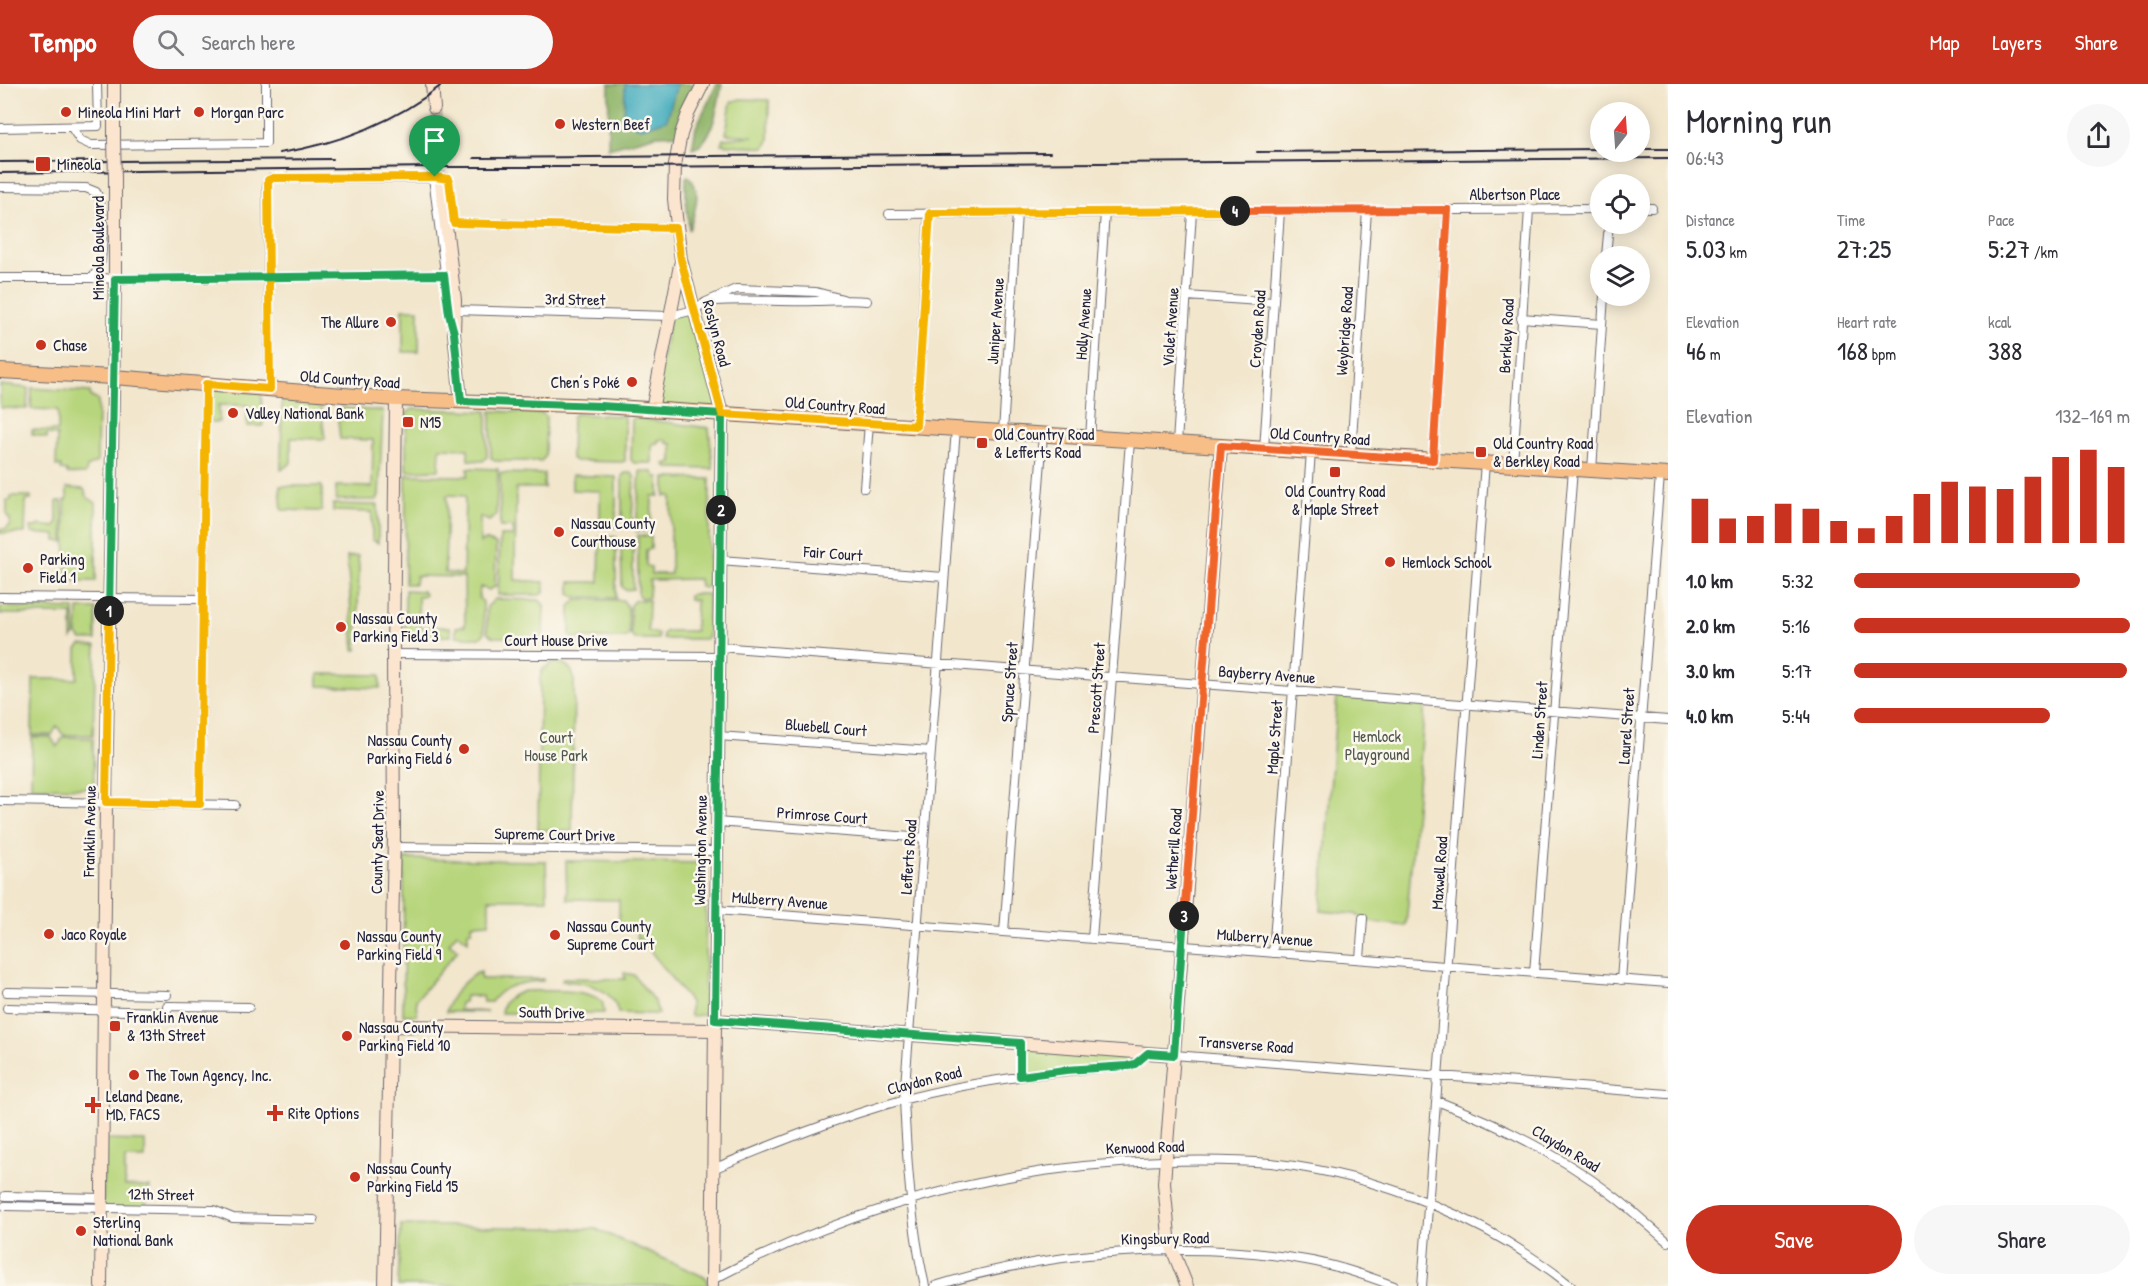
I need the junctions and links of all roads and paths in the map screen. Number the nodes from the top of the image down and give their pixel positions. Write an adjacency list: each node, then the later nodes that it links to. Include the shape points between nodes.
1 (97, 84): 8 (street, via 98,126)
2 (114, 84): 27 (main road, Mineola Boulevard, bridge)
3 (266, 84): 8 (street, via 266,143 88,145)
4 (432, 84): 6 (main road)
5 (703, 84): 21 (main road, Roslyn Road, via 684,123 678,149 674,183)
6 (434, 108)
7 (0, 128): 8 (street)
8 (72, 128)
9 (437, 180): 21 (street, via 449,179 454,223); 23 (street); 24 (street, via 269,179); 32 (main road)
10 (0, 187): 26 (street, via 86,188 96,192 100,201 101,256)
11 (1590, 208): 12 (street, Albertson Place)
12 (1529, 209): 14 (street, Albertson Place); 35 (street, Berkley Road)
13 (1367, 210): 14 (street, Albertson Place); 15 (street, Albertson Place); 57 (street, Weybridge Road)
14 (1448, 210): 58 (street)
15 (1280, 211): 17 (street, Albertson Place); 30 (street, Croyden Road)
16 (1105, 212): 17 (street, Albertson Place); 19 (street, Albertson Place); 51 (street, Holly Avenue)
17 (1192, 212): 28 (street, Violet Avenue)
18 (930, 213): 19 (street, Albertson Place); 20 (street, Albertson Place); 47 (street)
19 (1017, 213): 49 (street, Juniper Avenue)
20 (890, 214)
21 (676, 228): 22 (main road, Roslyn Road)
22 (681, 260): 33 (main road, Roslyn Road); 34 (main road, Roslyn Road)
23 (444, 275): 24 (street); 37 (street)
24 (268, 277): 27 (street); 41 (street)
25 (0, 278): 26 (street)
26 (93, 278): 27 (street)
27 (115, 279): 39 (main road, Mineola Boulevard)
28 (1187, 296): 30 (street); 53 (street, Violet Avenue)
29 (867, 301): 33 (street, 3rd Street, via 738,299 706,302)
30 (1274, 302): 55 (street, Croyden Road)
31 (1603, 306): 36 (street)
32 (455, 310): 34 (street, 3rd Street); 37 (main road)
33 (694, 310): 34 (street, 3rd Street); 45 (main road, Roslyn Road)
34 (670, 316): 44 (main road, Roslyn Road)
35 (1521, 318): 36 (street); 60 (street, Berkley Road)
36 (1602, 324): 62 (street)
37 (454, 333): 43 (main road)
38 (0, 371): 39 (main road, Old Country Road)
39 (113, 377): 40 (main road, Old Country Road); 68 (main road, Franklin Avenue)
40 (206, 384): 41 (main road, Old Country Road); 69 (street)
41 (270, 389): 42 (main road, Old Country Road)
42 (396, 399): 43 (main road, Old Country Road); 71 (main road, County Seat Drive)
43 (461, 401): 44 (main road, Old Country Road)
44 (652, 410): 45 (main road, Old Country Road)
45 (722, 414): 46 (main road, Old Country Road); 65 (main road, Washington Avenue)
46 (869, 423): 47 (main road, Old Country Road); 64 (street)
47 (916, 426): 48 (main road, Old Country Road)
48 (956, 429): 49 (main road, Old Country Road); 66 (street, Lefferts Road)
49 (1002, 432): 50 (main road, Old Country Road)
50 (1043, 435): 51 (main road, Old Country Road); 73 (street, Spruce Street)
51 (1090, 438): 52 (main road, Old Country Road)
52 (1130, 441): 53 (main road, Old Country Road); 74 (street, Prescott Street)
53 (1177, 443): 54 (main road, Old Country Road)
54 (1221, 446): 55 (main road, Old Country Road); 75 (main road, Wetherill Road)
55 (1264, 449): 56 (main road, Old Country Road)
56 (1311, 452): 57 (main road, Old Country Road); 76 (street, Maple Street)
57 (1352, 454): 58 (main road, Old Country Road)
58 (1433, 460): 59 (main road, Old Country Road)
59 (1485, 463): 60 (main road, Old Country Road); 77 (street, Maxwell Road)
60 (1513, 465): 61 (main road, Old Country Road)
61 (1573, 469): 62 (main road, Old Country Road); 78 (street, Linden Street)
62 (1592, 470): 63 (main road, Old Country Road)
63 (1664, 475): 79 (street, Laurel Street)
64 (864, 488)
65 (720, 560): 66 (street, Fair Court); 70 (main road, Washington Avenue)
66 (944, 577): 72 (street, Lefferts Road)
67 (0, 597): 68 (street)
68 (109, 598): 69 (street); 84 (main road, Franklin Avenue)
69 (203, 599): 85 (street)
70 (719, 652): 71 (street, Court House Drive); 72 (street, Bayberry Avenue); 81 (main road, Washington Avenue)
71 (393, 654): 89 (main road, County Seat Drive)
72 (937, 664): 73 (street, Bayberry Avenue); 82 (street, Lefferts Road)
73 (1024, 671): 74 (street, Bayberry Avenue); 94 (street, Spruce Street)
74 (1112, 677): 75 (street, Bayberry Avenue); 95 (street, Prescott Street)
75 (1202, 684): 76 (street, Bayberry Avenue); 96 (main road, Wetherill Road)
76 (1293, 691): 77 (street, Bayberry Avenue); 97 (street, Maple Street)
77 (1467, 705): 78 (street, Bayberry Avenue); 99 (street, Maxwell Road)
78 (1554, 712): 79 (street, Bayberry Avenue); 100 (street, Linden Street)
79 (1641, 718): 80 (street, Bayberry Avenue); 101 (street, Laurel Street)
80 (1668, 720)
81 (718, 736): 82 (street, Bluebell Court); 87 (main road, Washington Avenue)
82 (931, 751): 88 (street, Lefferts Road)
83 (0, 801): 84 (street)
84 (106, 802): 85 (street); 104 (main road, Franklin Avenue)
85 (200, 804): 86 (street)
86 (236, 805)
87 (717, 822): 88 (street, Primrose Court); 90 (main road, Washington Avenue)
88 (924, 837): 93 (street, Lefferts Road)
89 (394, 847): 90 (street, Supreme Court Drive); 110 (main road, County Seat Drive)
90 (717, 851): 91 (main road, Washington Avenue)
91 (716, 910): 93 (street, Mulberry Avenue); 109 (main road, Washington Avenue)
92 (1363, 918): 98 (street)
93 (917, 925): 94 (street, Mulberry Avenue); 111 (street, Lefferts Road)
94 (1004, 932): 95 (street, Mulberry Avenue)
95 (1092, 939): 96 (street, Mulberry Avenue)
96 (1182, 946): 97 (street, Mulberry Avenue); 114 (main road, Wetherill Road)
97 (1273, 953): 98 (street, Mulberry Avenue)
98 (1360, 959): 99 (street, Mulberry Avenue)
99 (1447, 966): 100 (street, Mulberry Avenue); 116 (street, Maxwell Road)
100 (1534, 973): 101 (street, Mulberry Avenue)
101 (1621, 980): 102 (street, Mulberry Avenue)
102 (1668, 983)
103 (7, 992): 104 (street)
104 (104, 994): 105 (street); 108 (main road, Franklin Avenue)
105 (167, 996)
106 (249, 1007): 108 (street)
107 (7, 1008): 108 (street)
108 (104, 1010): 124 (main road, Franklin Avenue)
109 (715, 1025): 110 (main road, South Drive); 111 (main road, Transverse Road); 121 (main road, Washington Avenue)
110 (389, 1026): 132 (main road, County Seat Drive)
111 (909, 1035): 112 (main road, Transverse Road); 118 (street, Lefferts Road)
112 (1020, 1043): 113 (main road, Transverse Road); 115 (street)
113 (1148, 1053): 114 (main road, Transverse Road); 115 (street, Claydon Road, via 1127,1066)
114 (1174, 1055): 116 (street, Transverse Road); 120 (main road, Wetherill Road)
115 (1020, 1076): 118 (street, Claydon Road)
116 (1438, 1076): 117 (street, Transverse Road); 119 (street, Maxwell Road)
117 (1668, 1094)
118 (904, 1099): 121 (street, Claydon Road, via 810,1129); 123 (street, Lefferts Road)
119 (1437, 1101): 125 (street, Maxwell Road); 128 (street, Claydon Road, via 1494,1124 1545,1151 1615,1197)
120 (1166, 1161): 123 (street, Kenwood Road, via 1053,1168); 125 (street, Kenwood Road, via 1244,1161 1307,1168 1362,1180); 129 (main road, Wetherill Road, via 1165,1206)
121 (713, 1169): 130 (main road, Washington Avenue)
122 (5, 1196): 124 (street, 12th Street)
123 (911, 1199): 130 (street, Kenwood Road, via 805,1235); 133 (street, Lefferts Road)
124 (103, 1203): 126 (street, 12th Street); 127 (street, 12th Street, via 213,1210 233,1218); 131 (main road, Franklin Avenue)
125 (1429, 1203): 137 (street, Maxwell Road); 138 (street, Kenwood Road, via 1487,1229)
126 (5, 1206)
127 (314, 1220)
128 (1668, 1242)
129 (1173, 1251): 134 (street, Kingsbury Road, via 1053,1260); 135 (main road, Wetherill Road); 136 (street, Kingsbury Road, via 1252,1253 1309,1260)
130 (712, 1283)
131 (101, 1286)
132 (385, 1286)
133 (925, 1286)
134 (935, 1286)
135 (1187, 1286)
136 (1394, 1286)
137 (1422, 1286)
138 (1571, 1286)

